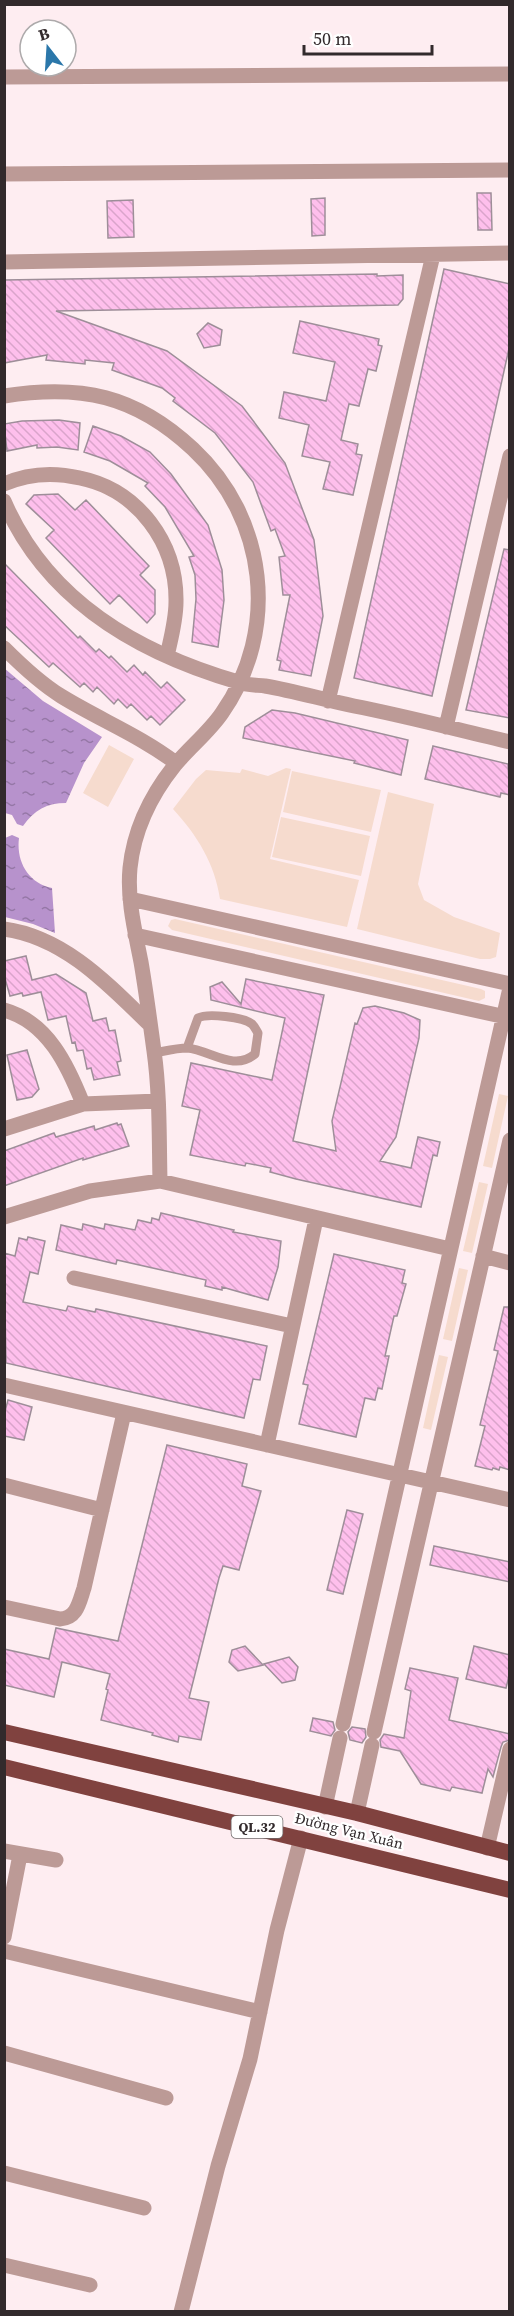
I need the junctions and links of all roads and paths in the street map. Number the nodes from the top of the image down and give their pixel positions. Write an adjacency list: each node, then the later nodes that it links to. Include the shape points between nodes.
1 (510, 74): 2 (street)
2 (4, 77)
3 (510, 170): 4 (street)
4 (4, 174)
5 (510, 253): 6 (street)
6 (433, 255): 7 (street); 15 (street)
7 (4, 262)
8 (4, 396): 14 (street, via 58,391 116,399 166,426 206,461 244,521 258,577 255,641)
9 (510, 456): 16 (street)
10 (4, 484): 13 (street, via 60,473 106,485 142,512 157,532 173,575 175,621)
11 (4, 501): 13 (street, via 38,558 78,603 118,632)
12 (4, 648): 18 (street, via 59,695 140,737)
13 (167, 656): 14 (street)
14 (240, 683): 15 (street); 18 (street, via 222,714)
15 (328, 701): 16 (street)
16 (446, 727): 17 (street)
17 (510, 742)
18 (176, 763): 19 (street, via 147,805 137,830 130,867)
19 (130, 899): 21 (street); 22 (street)
20 (4, 929): 25 (street, via 43,940 64,951 107,983)
21 (135, 935): 24 (street); 25 (street)
22 (510, 986): 24 (street)
23 (4, 1010): 29 (street, via 44,1034)
24 (506, 1017): 35 (street)
25 (149, 1024): 27 (street)
26 (187, 1048): 26 (lane, via 234,1062 248,1060 255,1054 258,1033 243,1020 205,1014 198,1018); 27 (lane)
27 (154, 1053): 28 (street)
28 (158, 1101): 29 (street); 32 (street)
29 (83, 1104): 30 (street)
30 (4, 1129)
31 (510, 1140): 36 (street)
32 (160, 1181): 33 (street, via 90,1191); 34 (street)
33 (4, 1217)
34 (316, 1219): 35 (street); 39 (street)
35 (450, 1249): 43 (street)
36 (483, 1256): 37 (street); 44 (street)
37 (510, 1263)
38 (74, 1278): 39 (street)
39 (292, 1326): 42 (street)
40 (4, 1385): 41 (street)
41 (124, 1413): 42 (street); 47 (street)
42 (267, 1445): 43 (street)
43 (401, 1476): 44 (street); 52 (street)
44 (430, 1483): 46 (street); 53 (street)
45 (4, 1485): 47 (street)
46 (510, 1500)
47 (102, 1510): 48 (street, via 74,1615 60,1619)
48 (4, 1606)
49 (4, 1732): 52 (highway, Đường Vạn Xuân / QL.32)
50 (510, 1749): 55 (street)
51 (4, 1767): 54 (highway, Đường Vạn Xuân / QL.32)
52 (325, 1807): 53 (highway, Đường Vạn Xuân / QL.32)
53 (357, 1813): 55 (highway, Đường Vạn Xuân / QL.32)
54 (301, 1838): 60 (highway, Đường Vạn Xuân / QL.32); 63 (street)
55 (487, 1848): 57 (highway, Đường Vạn Xuân / QL.32)
56 (4, 1851): 58 (street)
57 (510, 1853)
58 (20, 1855): 59 (street); 61 (street)
59 (56, 1860)
60 (510, 1890)
61 (4, 1937)
62 (4, 1951): 63 (street)
63 (260, 2012): 70 (street)
64 (4, 2053): 65 (street)
65 (166, 2098)
66 (4, 2173): 67 (street)
67 (144, 2208)
68 (4, 2265): 69 (street)
69 (90, 2285)
70 (181, 2312)

